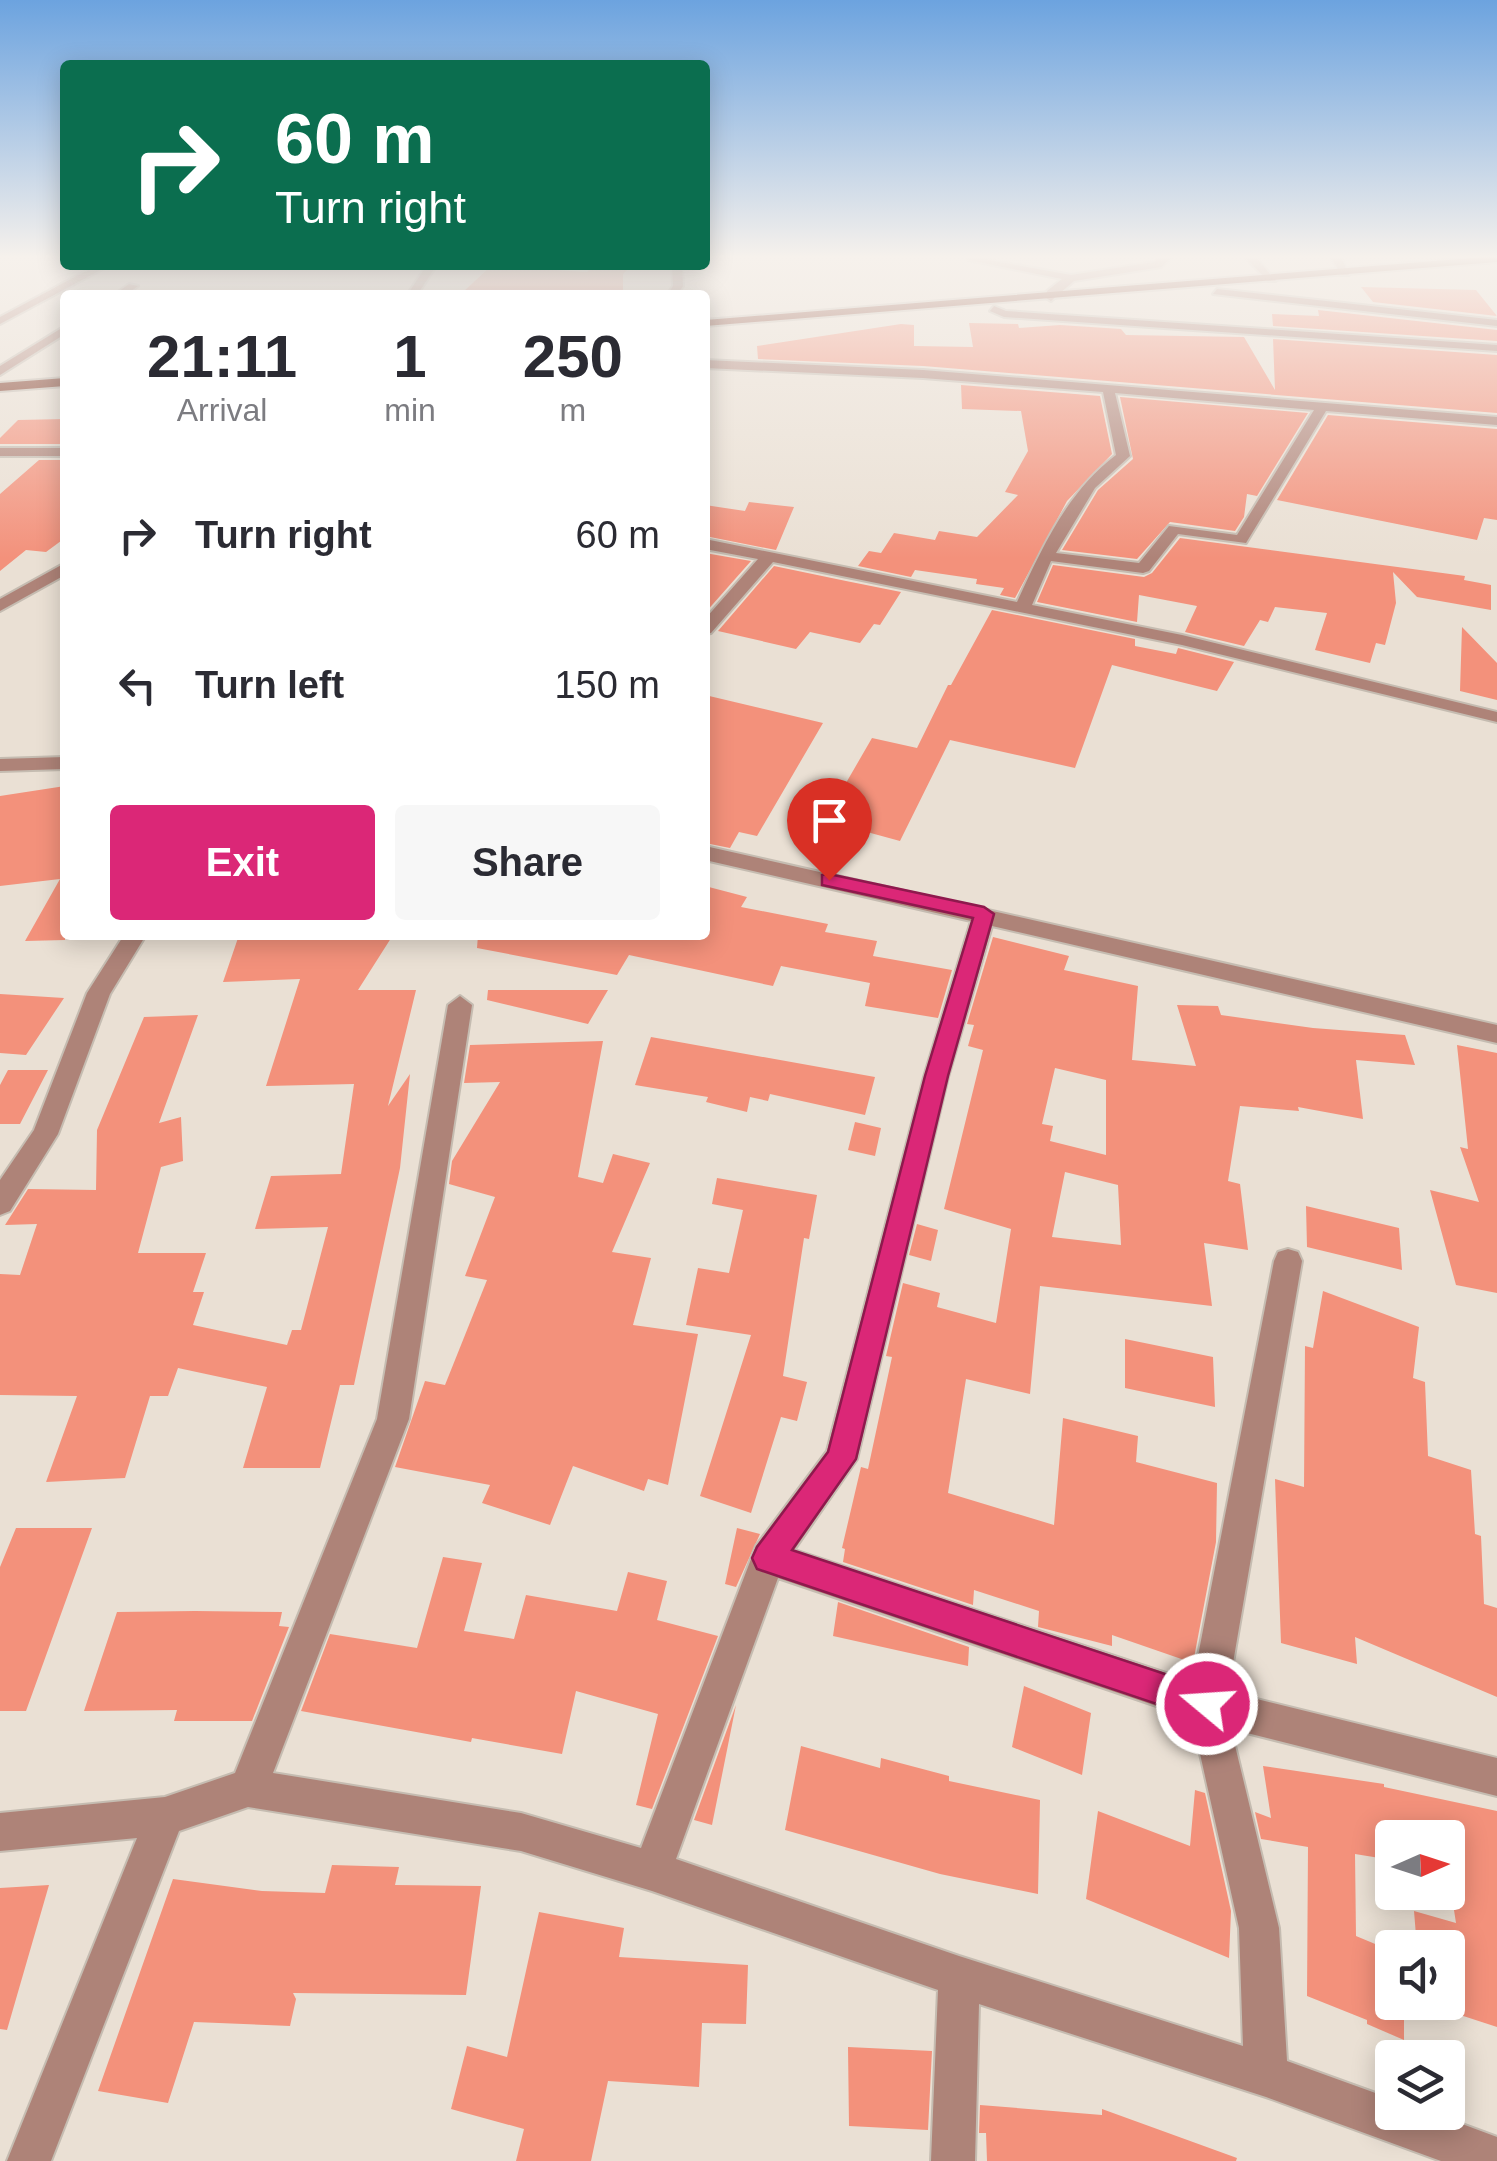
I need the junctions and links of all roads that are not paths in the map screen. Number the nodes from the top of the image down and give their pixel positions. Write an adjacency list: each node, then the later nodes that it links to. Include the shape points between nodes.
1 (23, 356): 3 (street)
2 (710, 364): 8 (street)
3 (0, 371)
4 (60, 373): 5 (main road)
5 (0, 379)
6 (60, 382): 7 (main road)
7 (0, 388)
8 (1108, 388): 9 (street); 14 (street, via 1123,456 1098,472)
9 (1322, 407): 10 (street); 14 (street, via 1240,540 1174,529 1143,568)
10 (1497, 421)
11 (0, 452): 12 (street)
12 (60, 452)
13 (710, 545): 15 (street)
14 (1046, 556): 20 (street)
15 (769, 557): 20 (street); 21 (street)
16 (60, 571): 17 (street)
17 (47, 578): 18 (street); 19 (street)
18 (60, 587)
19 (0, 606)
20 (1022, 606): 22 (street)
21 (710, 623)
22 (1497, 717)
23 (60, 763): 24 (street)
24 (0, 765)
25 (710, 854): 26 (street)
26 (984, 914): 29 (street); 32 (street, via 936,1076 841,1459)
27 (131, 940): 30 (street, via 99,993 45,1134)
28 (460, 1005): 35 (street, via 393,1419)
29 (1497, 1034)
30 (0, 1203)
31 (1288, 1261): 33 (street)
32 (768, 1558): 33 (street); 38 (street)
33 (1207, 1704): 34 (street); 40 (street, via 1258,1928)
34 (1497, 1776)
35 (248, 1788): 36 (street); 38 (street, via 521,1832)
36 (165, 1816): 37 (street); 42 (street)
37 (0, 1832)
38 (652, 1871): 39 (street)
39 (959, 1976): 40 (street); 43 (street)
40 (1266, 2075): 41 (street)
41 (1497, 2159)
42 (29, 2161)
43 (953, 2161)

